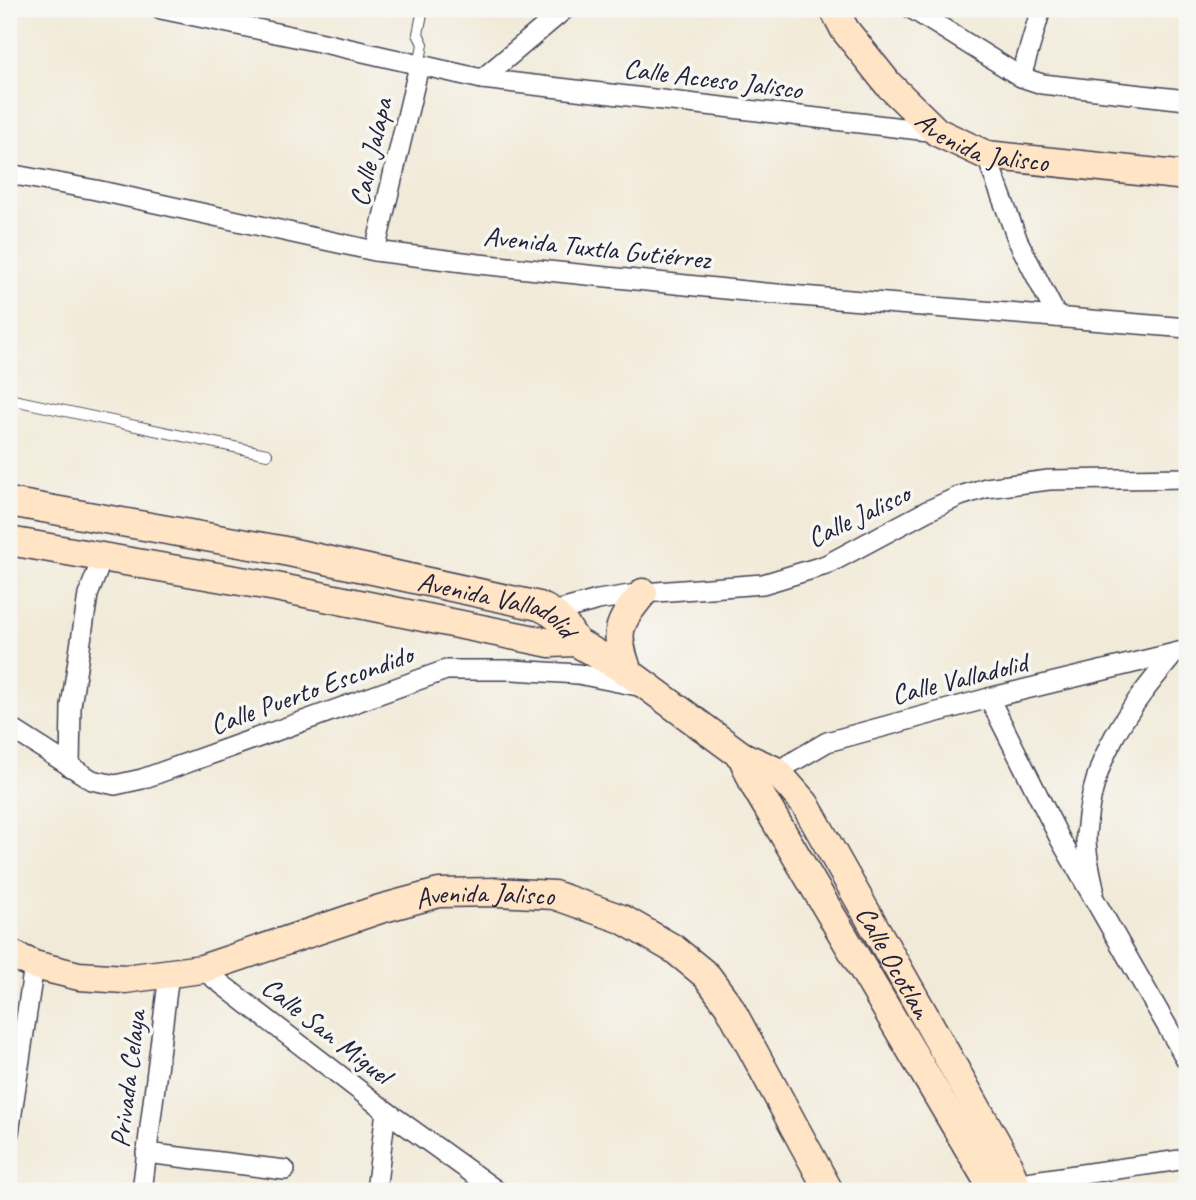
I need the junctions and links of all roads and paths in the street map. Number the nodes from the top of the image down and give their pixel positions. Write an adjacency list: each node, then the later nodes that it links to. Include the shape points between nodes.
1 (161, 9): 9 (street, Calle Acceso Jalisco)
2 (423, 9): 9 (lane)
3 (565, 9): 11 (street)
4 (834, 9): 13 (main road, Avenida Jalisco, via 888,84)
5 (912, 9): 8 (street)
6 (951, 9): 8 (street)
7 (1041, 9): 10 (street)
8 (946, 29): 10 (street)
9 (419, 66): 11 (street, Calle Acceso Jalisco); 17 (street, Calle Jalapa)
10 (1021, 77): 12 (street, via 1042,84)
11 (482, 79): 13 (street, Calle Acceso Jalisco)
12 (1187, 100)
13 (937, 132): 14 (main road, Avenida Jalisco)
14 (986, 155): 16 (main road, Avenida Jalisco); 18 (street, via 1018,241)
15 (9, 174): 17 (street, Avenida Tuxtla Gutiérrez)
16 (1187, 176)
17 (375, 251): 18 (street, Avenida Tuxtla Gutiérrez, via 765,293)
18 (1057, 317): 19 (street, Avenida Tuxtla Gutiérrez)
19 (1187, 328)
20 (9, 399): 21 (lane)
21 (267, 454)
22 (1187, 478): 26 (street, Calle Jalisco, via 1049,480 986,488 927,511 826,565 763,584)
23 (9, 502): 27 (main road, Avenida Valladolid, via 280,550)
24 (9, 541): 25 (main road, Avenida Valladolid)
25 (103, 557): 28 (main road, Avenida Valladolid, via 550,643); 34 (street, via 88,595 71,706)
26 (643, 593): 27 (street, Calle Jalisco); 30 (main road, via 620,628 618,645)
27 (553, 612): 28 (main road, Avenida Valladolid)
28 (576, 642): 30 (main road, Calle Ocotlan)
29 (1181, 652): 32 (street, Calle Valladolid); 36 (street, via 1134,702 1108,744 1092,792 1086,837)
30 (628, 672): 31 (main road, Calle Ocotlan)
31 (651, 689): 34 (street, Calle Puerto Escondido, via 578,674 446,670 142,779 115,785 92,780); 35 (main road, Calle Ocotlan)
32 (989, 698): 35 (street, Calle Valladolid, via 827,742); 36 (street)
33 (9, 727): 34 (street, Calle Puerto Escondido)
34 (70, 767)
35 (765, 778): 46 (main road, Calle Ocotlan)
36 (1096, 902): 40 (street)
37 (21, 959): 39 (main road, Avenida Jalisco, via 79,976 125,979); 42 (street)
38 (202, 969): 39 (main road, Avenida Jalisco); 41 (street, Calle San Miguel); 50 (main road, Avenida Jalisco, via 439,893 554,895 622,919 674,949 707,976 729,1006)
39 (169, 974): 43 (street, Privada Celaya)
40 (1187, 1061)
41 (386, 1111): 48 (street, Calle San Miguel); 49 (street)
42 (9, 1133)
43 (146, 1153): 45 (street); 47 (street, Privada Celaya)
44 (1187, 1158): 46 (street)
45 (285, 1170)
46 (1004, 1188)
47 (142, 1191)
48 (376, 1191)
49 (497, 1191)
50 (829, 1191)

